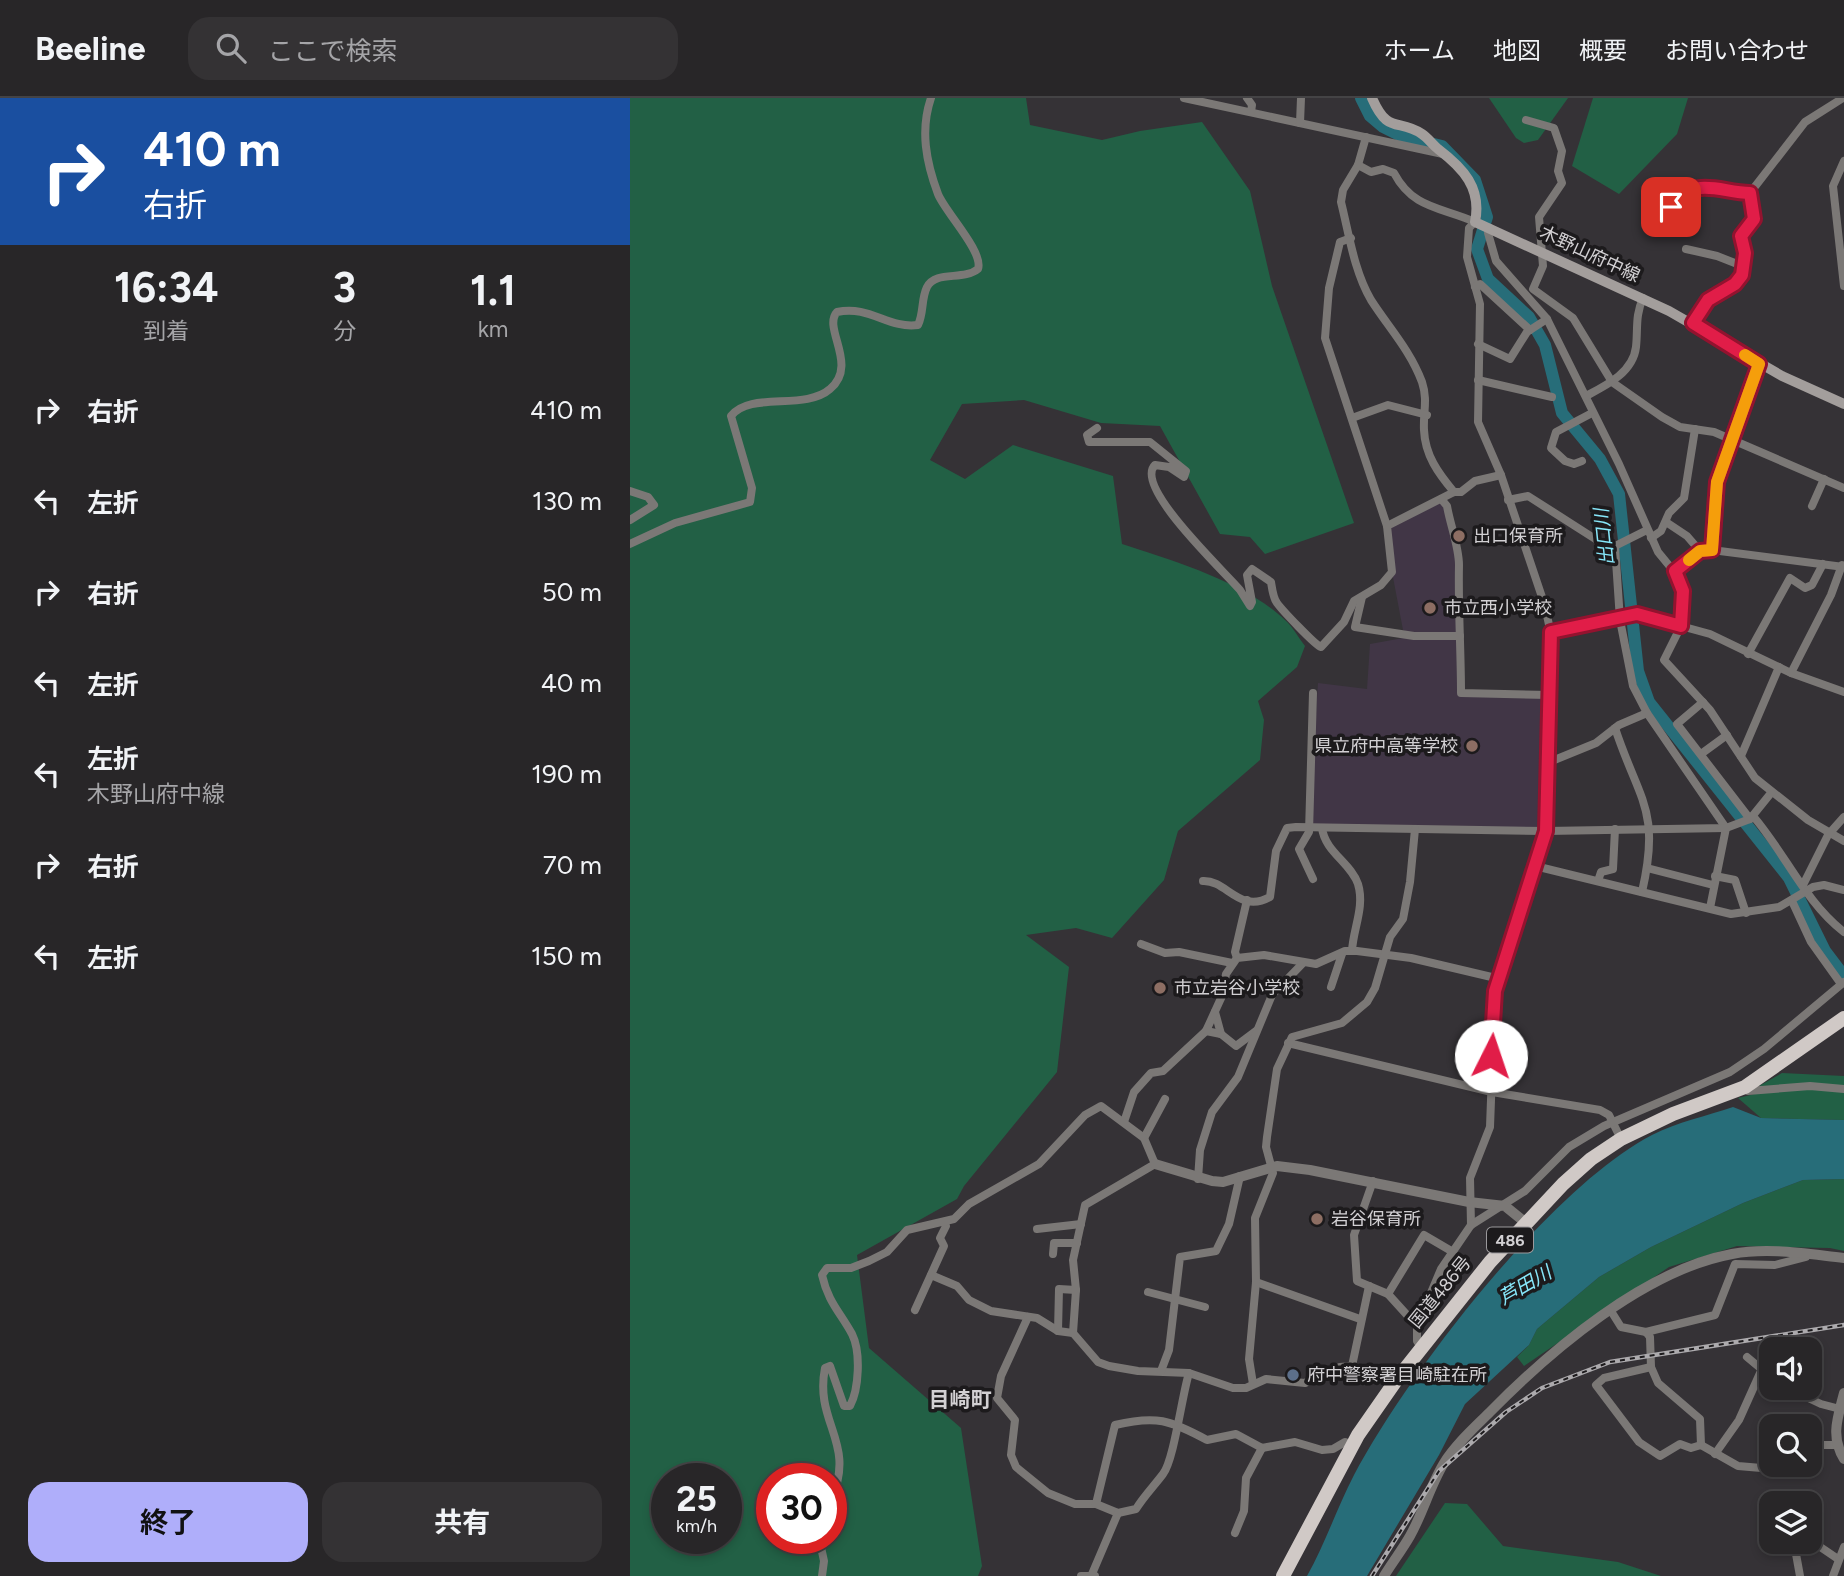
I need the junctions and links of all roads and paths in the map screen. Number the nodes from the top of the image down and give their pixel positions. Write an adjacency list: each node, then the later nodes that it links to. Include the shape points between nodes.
1 (931, 98): 56 (street, via 925,116 926,150 939,194 976,253 978,269 929,283 918,325 895,324 860,309 838,312 833,322 842,372 830,390 797,401 740,407 731,415 752,488 750,502 675,523)
2 (1184, 98): 7 (street)
3 (1247, 98): 7 (street)
4 (1301, 98): 9 (street)
5 (1372, 98): 11 (main road, via 1383,118 1425,135)
6 (1843, 98): 14 (street, via 1805,122)
7 (1251, 112): 9 (street)
8 (1526, 120): 22 (street, via 1554,128 1562,151 1558,171 1562,183 1539,217)
9 (1300, 123): 10 (street)
10 (1366, 137): 11 (street); 13 (street)
11 (1446, 155): 17 (main road, via 1471,182)
12 (1844, 161): 16 (street, via 1833,186)
13 (1358, 165): 17 (street, via 1371,172 1383,169 1394,173 1411,196); 20 (street, via 1341,202)
14 (1750, 193): 15 (street, via 1705,185 1680,195); 23 (street, via 1754,219 1741,236)
15 (1671, 207)
16 (1840, 214): 19 (street)
17 (1476, 222): 18 (main road, 木野山府中線); 25 (street, via 1469,228 1467,257)
18 (1490, 228): 22 (main road, 木野山府中線); 27 (street, via 1500,268)
19 (1841, 235): 24 (street)
20 (1351, 239): 38 (street, via 1371,300 1414,363); 39 (street, via 1340,242 1329,288 1325,338)
21 (1686, 249): 23 (street)
22 (1540, 251): 26 (main road, 木野山府中線); 33 (street, via 1543,266 1532,289 1573,318)
23 (1745, 267): 28 (street, via 1735,284 1708,300)
24 (1844, 286)
25 (1475, 287): 29 (street, via 1480,284); 30 (street, via 1480,304)
26 (1643, 298): 28 (main road, 木野山府中線); 33 (street, via 1635,315 1636,350)
27 (1544, 321): 29 (street); 34 (street)
28 (1693, 323): 31 (main road, 木野山府中線)
29 (1530, 330): 30 (street, via 1510,359)
30 (1478, 344): 32 (street)
31 (1759, 364): 36 (main road, 木野山府中線); 42 (street)
32 (1478, 380): 35 (street); 44 (street, via 1478,422)
33 (1612, 382): 34 (street); 41 (street, via 1662,417)
34 (1586, 396): 37 (street)
35 (1552, 397)
36 (1844, 404)
37 (1592, 413): 43 (street, via 1556,432 1551,448 1565,461); 55 (street)
38 (1427, 415): 39 (street, via 1388,405); 48 (street, via 1427,449)
39 (1352, 418): 54 (street)
40 (1097, 428): 65 (street, via 1087,435 1089,442 1150,443 1186,471 1184,477 1169,467 1155,465 1150,477 1159,500 1240,590 1245,603 1250,606 1252,601 1247,575 1252,569 1270,582 1276,602 1315,645 1321,647)
41 (1695, 429): 42 (street); 53 (street, via 1684,498)
42 (1733, 440): 45 (street); 58 (street, via 1717,482)
43 (1582, 461)
44 (1501, 475): 48 (street); 49 (street)
45 (1824, 479): 46 (street); 51 (street)
46 (1844, 488)
47 (630, 491): 52 (street, via 648,497 654,505)
48 (1454, 492): 50 (street)
49 (1508, 499): 57 (street, via 1528,496 1600,542); 68 (street)
50 (1442, 500): 54 (street); 69 (street, via 1459,565)
51 (1812, 506)
52 (630, 520)
53 (1666, 522): 55 (street, via 1661,531); 59 (street)
54 (1387, 526): 63 (street, via 1392,572)
55 (1649, 534): 57 (street); 62 (street)
56 (630, 544)
57 (1615, 545): 64 (street)
58 (1712, 550): 59 (street); 60 (street)
59 (1700, 551): 62 (street)
60 (1823, 564): 61 (street); 70 (street, via 1812,585 1805,588 1790,578)
61 (1843, 565): 72 (street)
62 (1675, 571): 66 (street, via 1683,591)
63 (1362, 597): 65 (street, via 1354,601); 67 (street)
64 (1622, 620): 66 (street, via 1637,614); 68 (street); 77 (street, via 1633,687)
65 (1344, 622): 67 (street)
66 (1681, 626): 70 (street, via 1710,634); 76 (street, via 1664,660)
67 (1355, 627): 69 (street, via 1414,636)
68 (1551, 632): 75 (street)
69 (1460, 636): 75 (street, via 1461,692)
70 (1748, 654): 71 (street)
71 (1779, 667): 72 (street); 81 (street)
72 (1791, 673): 73 (street)
73 (1844, 692)
74 (1313, 693): 86 (street)
75 (1549, 695): 82 (street)
76 (1703, 702): 79 (street); 80 (street, via 1677,724)
77 (1647, 713): 78 (street); 90 (street)
78 (1615, 728): 82 (street, via 1596,743); 89 (street, via 1644,797)
79 (1727, 735): 80 (street); 81 (street)
80 (1701, 754): 84 (street)
81 (1741, 756): 83 (street)
82 (1548, 763): 92 (street)
83 (1772, 793): 84 (street); 93 (street)
84 (1751, 817): 90 (street); 101 (street)
85 (1844, 817): 93 (street)
86 (1309, 828): 87 (street); 97 (street, via 1299,849); 104 (street, via 1287,828 1276,851 1269,897)
87 (1322, 828): 88 (street); 110 (street, via 1326,844 1357,883 1361,906)
88 (1415, 828): 92 (street); 112 (street, via 1403,919)
89 (1651, 828): 90 (street); 91 (street); 96 (street)
90 (1727, 828): 98 (street)
91 (1615, 829): 92 (street); 100 (street, via 1613,869 1601,872)
92 (1546, 831): 95 (street)
93 (1830, 833): 94 (street); 101 (street)
94 (1844, 841)
95 (1535, 866): 100 (street); 115 (street)
96 (1647, 869): 98 (street); 103 (street)
97 (1313, 879)
98 (1714, 880): 106 (street); 107 (street, via 1735,880)
99 (1203, 881): 104 (street)
100 (1598, 881): 103 (street)
101 (1804, 888): 102 (street); 105 (street); 108 (street, via 1823,916)
102 (1844, 890)
103 (1642, 892): 106 (street)
104 (1247, 900): 113 (street)
105 (1792, 901): 107 (street); 116 (street, via 1811,942)
106 (1710, 908): 107 (street)
107 (1746, 913)
108 (1844, 932)
109 (1141, 944): 113 (street, via 1165,953)
110 (1352, 951): 111 (street); 112 (street)
111 (1342, 953): 114 (street, via 1316,964); 117 (street)
112 (1383, 956): 115 (street); 123 (street, via 1375,988 1356,1014 1324,1030 1296,1034)
113 (1235, 961): 114 (street, via 1264,955); 118 (street)
114 (1303, 963): 121 (street, via 1272,995)
115 (1500, 979): 126 (street, via 1495,991)
116 (1843, 983): 129 (street, via 1730,1072)
117 (1331, 986)
118 (1215, 1012): 120 (street); 122 (street)
119 (1844, 1018): 124 (highway, 国道486号 / 486)
120 (1206, 1031): 122 (street); 128 (street, via 1163,1071 1151,1073 1142,1082)
121 (1256, 1031): 122 (street, via 1236,1046); 135 (street, via 1238,1077 1205,1127)
122 (1221, 1034)
123 (1288, 1043): 126 (street); 133 (street, via 1277,1069 1267,1137)
124 (1745, 1087): 125 (street, via 1748,1091 1810,1086); 131 (highway, 国道486号 / 486)
125 (1844, 1089)
126 (1492, 1092): 129 (street, via 1601,1110); 137 (street, via 1490,1127 1470,1178)
127 (1165, 1099): 130 (street)
128 (1124, 1122): 130 (street); 139 (street, via 1097,1106 1039,1164)
129 (1614, 1122): 131 (street); 138 (street, via 1569,1147 1525,1191)
130 (1144, 1138): 132 (street)
131 (1621, 1139): 140 (highway, 国道486号 / 486, via 1591,1159)
132 (1155, 1164): 135 (street); 141 (street, via 1085,1205)
133 (1272, 1167): 134 (street); 136 (street); 150 (street, via 1255,1219)
134 (1240, 1176): 135 (street, via 1223,1182); 155 (street, via 1229,1224 1216,1251 1180,1257)
135 (1198, 1179)
136 (1373, 1181): 137 (street); 151 (street, via 1354,1236 1357,1281)
137 (1469, 1202): 138 (street); 142 (street)
138 (1500, 1206): 140 (street); 142 (street)
139 (944, 1222): 149 (street, via 940,1238 944,1246); 186 (street, via 907,1230 887,1252 850,1268 827,1268 822,1275 834,1309 853,1335 856,1351 850,1406 841,1401 830,1366 822,1379 824,1407)
140 (1526, 1223): 165 (highway, 国道486号 / 486)
141 (1081, 1224): 143 (street); 144 (street)
142 (1471, 1224): 145 (street)
143 (1037, 1229)
144 (1077, 1243): 146 (street, via 1054,1243); 152 (street, via 1073,1260)
145 (1453, 1252): 154 (street, via 1424,1235); 161 (street)
146 (1053, 1254)
147 (1807, 1254): 148 (street); 158 (street, via 1756,1252 1704,1261 1672,1274); 163 (street, via 1775,1265 1735,1264 1715,1315)
148 (1844, 1258)
149 (931, 1275): 157 (street); 159 (street, via 957,1286 969,1300 991,1311)
150 (1256, 1282): 160 (street); 174 (street, via 1249,1359)
151 (1369, 1286): 154 (street); 160 (street)
152 (1076, 1290): 162 (street, via 1059,1289); 164 (street)
153 (1148, 1292): 155 (street)
154 (1388, 1294): 161 (street)
155 (1173, 1298): 156 (street); 170 (street, via 1169,1350)
156 (1205, 1307)
157 (915, 1310)
158 (1611, 1311): 163 (street, via 1621,1326); 200 (street, via 1526,1375 1444,1462 1410,1535)
159 (1028, 1317): 162 (street); 188 (street, via 996,1390 1015,1420 1012,1455 1016,1467 1048,1493 1075,1504)
160 (1360, 1319): 167 (street)
161 (1417, 1326): 165 (street)
162 (1058, 1331): 164 (street)
163 (1646, 1332): 168 (street)
164 (1073, 1333): 170 (street, via 1098,1362)
165 (1421, 1347): 173 (highway, 国道486号 / 486)
166 (1747, 1357): 169 (street)
167 (1352, 1366): 173 (street); 174 (street, via 1330,1370 1305,1383 1266,1379)
168 (1651, 1367): 180 (street, via 1658,1382 1700,1419); 180 (street, via 1604,1378 1598,1390 1645,1448 1660,1456 1680,1444)
169 (1759, 1369)
170 (1161, 1371): 171 (street)
171 (1189, 1373): 174 (street, via 1233,1388); 178 (street)
172 (1759, 1375): 184 (street, via 1738,1420)
173 (1397, 1379): 179 (highway, 国道486号 / 486)
174 (1253, 1384)
175 (1844, 1393): 177 (street)
176 (1811, 1400): 177 (street)
177 (1840, 1409): 182 (street)
178 (1176, 1425): 183 (street, via 1212,1440 1236,1434); 188 (street, via 1147,1418 1115,1425); 189 (street, via 1163,1474 1136,1509)
179 (1353, 1445): 183 (street, via 1345,1442 1322,1450 1295,1442); 199 (highway, 国道486号 / 486)
180 (1700, 1445): 184 (street)
181 (1822, 1445): 182 (street)
182 (1836, 1445): 185 (street)
183 (1262, 1448): 190 (street, via 1246,1478 1244,1511)
184 (1714, 1454): 187 (street, via 1738,1466)
185 (1844, 1459)
186 (841, 1463)
187 (1759, 1468)
188 (1096, 1504): 189 (street)
189 (1118, 1513): 196 (street)
190 (1235, 1533)
191 (1844, 1547): 195 (street)
192 (1822, 1548): 195 (street)
193 (822, 1554): 197 (street)
194 (1796, 1554): 201 (street)
195 (1838, 1559): 202 (street)
196 (1094, 1575): 198 (street)
197 (822, 1576)
198 (1081, 1576)
199 (1283, 1576)
200 (1384, 1576)
201 (1800, 1576)
202 (1833, 1576)

